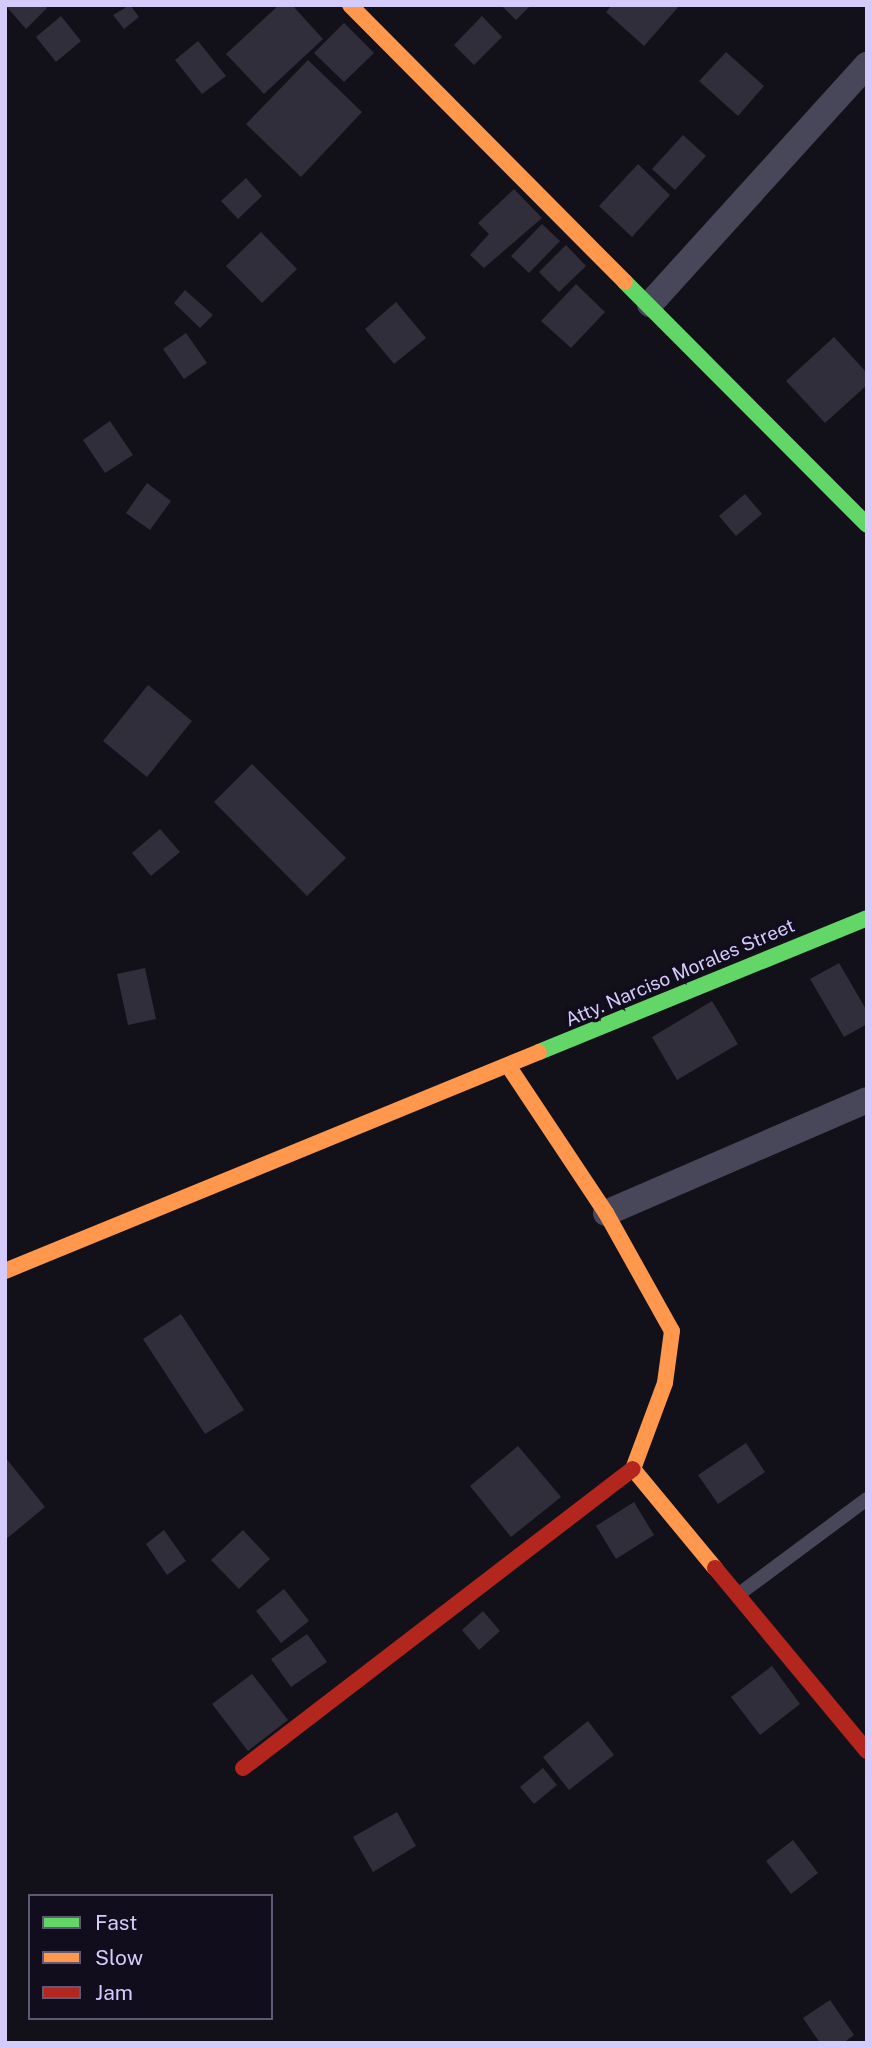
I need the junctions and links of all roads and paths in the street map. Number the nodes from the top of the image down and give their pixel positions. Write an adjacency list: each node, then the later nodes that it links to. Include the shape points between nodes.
1 (350, 5): 3 (street)
2 (867, 65): 3 (street)
3 (649, 304): 4 (street)
4 (867, 525)
5 (867, 918): 6 (street, Atty. Narciso Morales Street)
6 (509, 1067): 8 (street); 9 (street, Atty. Narciso Morales Street)
7 (867, 1100): 8 (street)
8 (606, 1213): 10 (street, via 672,1331 665,1383)
9 (5, 1271)
10 (633, 1469): 12 (street); 14 (street)
11 (867, 1499): 12 (lane)
12 (738, 1595): 13 (street)
13 (867, 1751)
14 (243, 1768)

